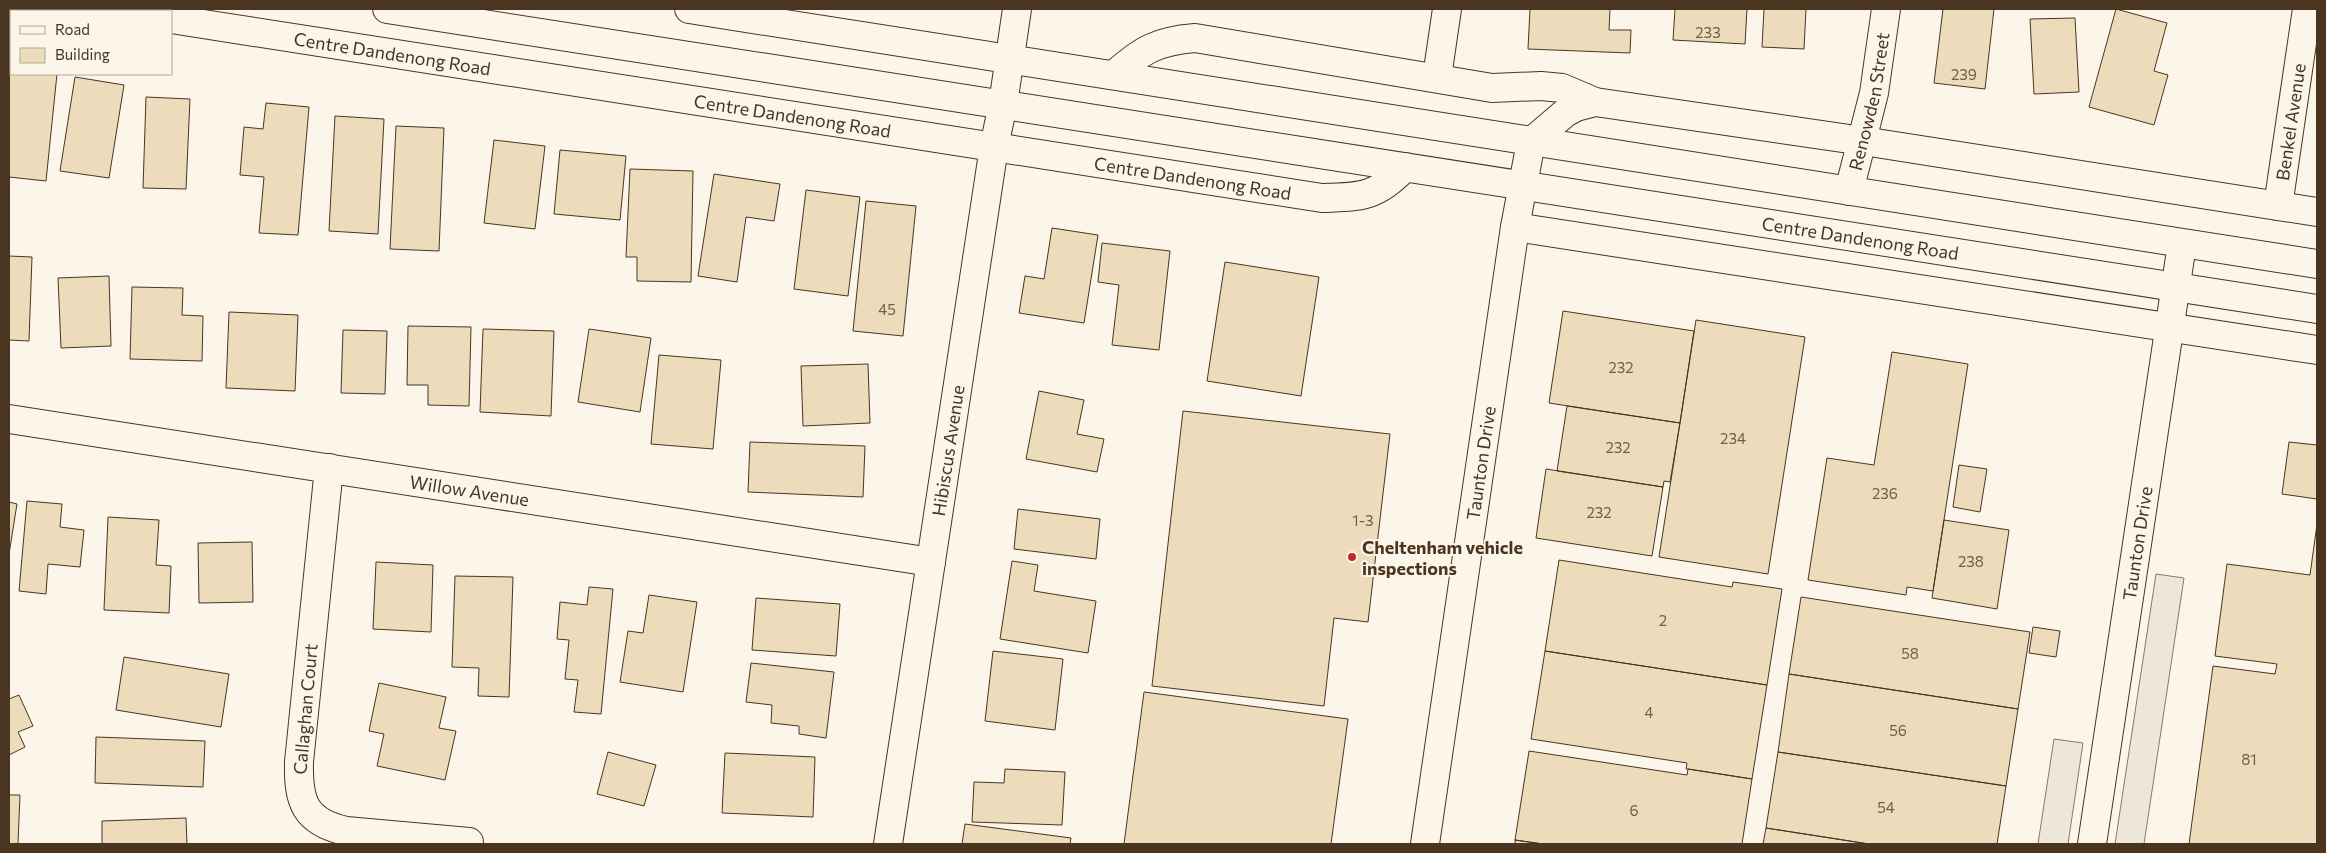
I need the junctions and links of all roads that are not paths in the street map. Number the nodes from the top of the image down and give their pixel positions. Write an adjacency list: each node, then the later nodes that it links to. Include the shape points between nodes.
1 (387, 9): 12 (street, Centre Dandenong Road)
2 (689, 9): 8 (street)
3 (1017, 9): 8 (street, Hibiscus Avenue)
4 (1447, 9): 10 (street)
5 (1886, 9): 13 (street, Renowden Street, via 1874,93)
6 (2307, 9): 19 (street, Benkel Avenue)
7 (172, 19): 15 (street, Centre Dandenong Road)
8 (1010, 59): 9 (street); 12 (street, Hibiscus Avenue)
9 (1114, 75): 10 (street, via 1154,45 1195,38); 14 (street)
10 (1437, 77): 11 (street, via 1492,88 1562,88)
11 (1595, 102): 13 (street); 14 (street, via 1565,113)
12 (1003, 104): 15 (street, Hibiscus Avenue); 16 (street, Centre Dandenong Road)
13 (1863, 141): 18 (street, Renowden Street); 19 (street)
14 (1531, 142): 17 (street, Taunton Drive); 18 (street)
15 (994, 147): 16 (street, Centre Dandenong Road, via 1322,198 1371,193 1389,184); 30 (street, Hibiscus Avenue)
16 (1405, 167): 17 (street, Centre Dandenong Road)
17 (1523, 186): 21 (street, Taunton Drive); 24 (street, Centre Dandenong Road)
18 (1849, 191): 22 (street)
19 (2278, 206): 20 (street)
20 (2317, 212)
21 (1515, 227): 26 (street); 33 (street, Taunton Drive)
22 (2182, 244): 23 (street); 24 (street, Taunton Drive)
23 (2317, 264)
24 (2176, 288): 25 (street, Centre Dandenong Road); 26 (street, Taunton Drive)
25 (2317, 309)
26 (2170, 327): 27 (street); 34 (street, Taunton Drive)
27 (2317, 350)
28 (9, 419): 29 (street, Willow Avenue)
29 (329, 468): 30 (street, Willow Avenue); 31 (street, Callaghan Court, via 298,762 300,796 306,810 331,828)
30 (931, 562): 32 (street, Hibiscus Avenue)
31 (469, 842)
32 (888, 844)
33 (1424, 844)
34 (2092, 844)

